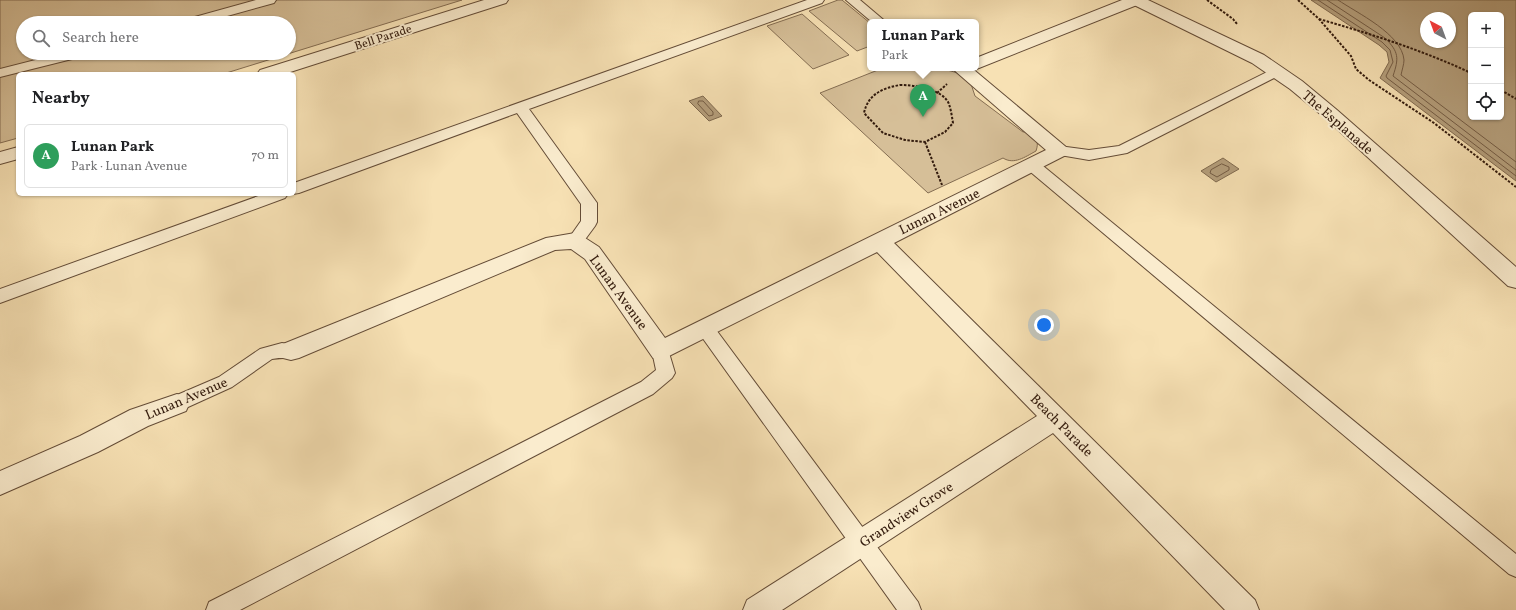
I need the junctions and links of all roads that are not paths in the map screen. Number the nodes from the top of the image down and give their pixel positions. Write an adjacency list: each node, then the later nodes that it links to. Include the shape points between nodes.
1 (270, 0): 6 (lane)
2 (500, 0): 12 (street, Bell Parade)
3 (818, 0): 14 (lane)
4 (852, 0): 7 (lane)
5 (1136, 0): 9 (street); 11 (street, The Esplanade, via 1258,59)
6 (213, 16)
7 (876, 19)
8 (53, 60): 13 (lane)
9 (979, 63)
10 (969, 71): 15 (street)
11 (1277, 71): 15 (lane, via 1122,150 1089,155); 23 (street, The Esplanade, via 1331,114)
12 (272, 72)
13 (0, 74)
14 (520, 107): 19 (lane); 21 (lane, via 589,203 589,222)
15 (1059, 151): 18 (street, Lunan Avenue)
16 (16, 154): 17 (street)
17 (0, 158)
18 (1032, 165): 22 (street, Lunan Avenue); 32 (lane)
19 (296, 188)
20 (275, 196): 24 (lane)
21 (575, 241): 26 (street, Lunan Avenue, via 592,253); 27 (street, Lunan Avenue, via 553,242)
22 (879, 241): 25 (street, Lunan Avenue); 29 (street, Beach Parade)
23 (1516, 280)
24 (0, 296)
25 (706, 328): 26 (street, Lunan Avenue); 31 (lane)
26 (661, 351): 33 (lane, via 666,373 647,388)
27 (291, 352): 28 (lane, Lunan Avenue, via 280,349 267,353 232,378)
28 (177, 404): 30 (street, Lunan Avenue, via 139,418 89,444)
29 (1055, 418): 31 (street, Grandview Grove); 36 (street, Beach Parade)
30 (0, 483)
31 (860, 543): 34 (street, Grandview Grove); 35 (lane)
32 (1516, 567)
33 (217, 610)
34 (757, 610)
35 (910, 610)
36 (1245, 610)

